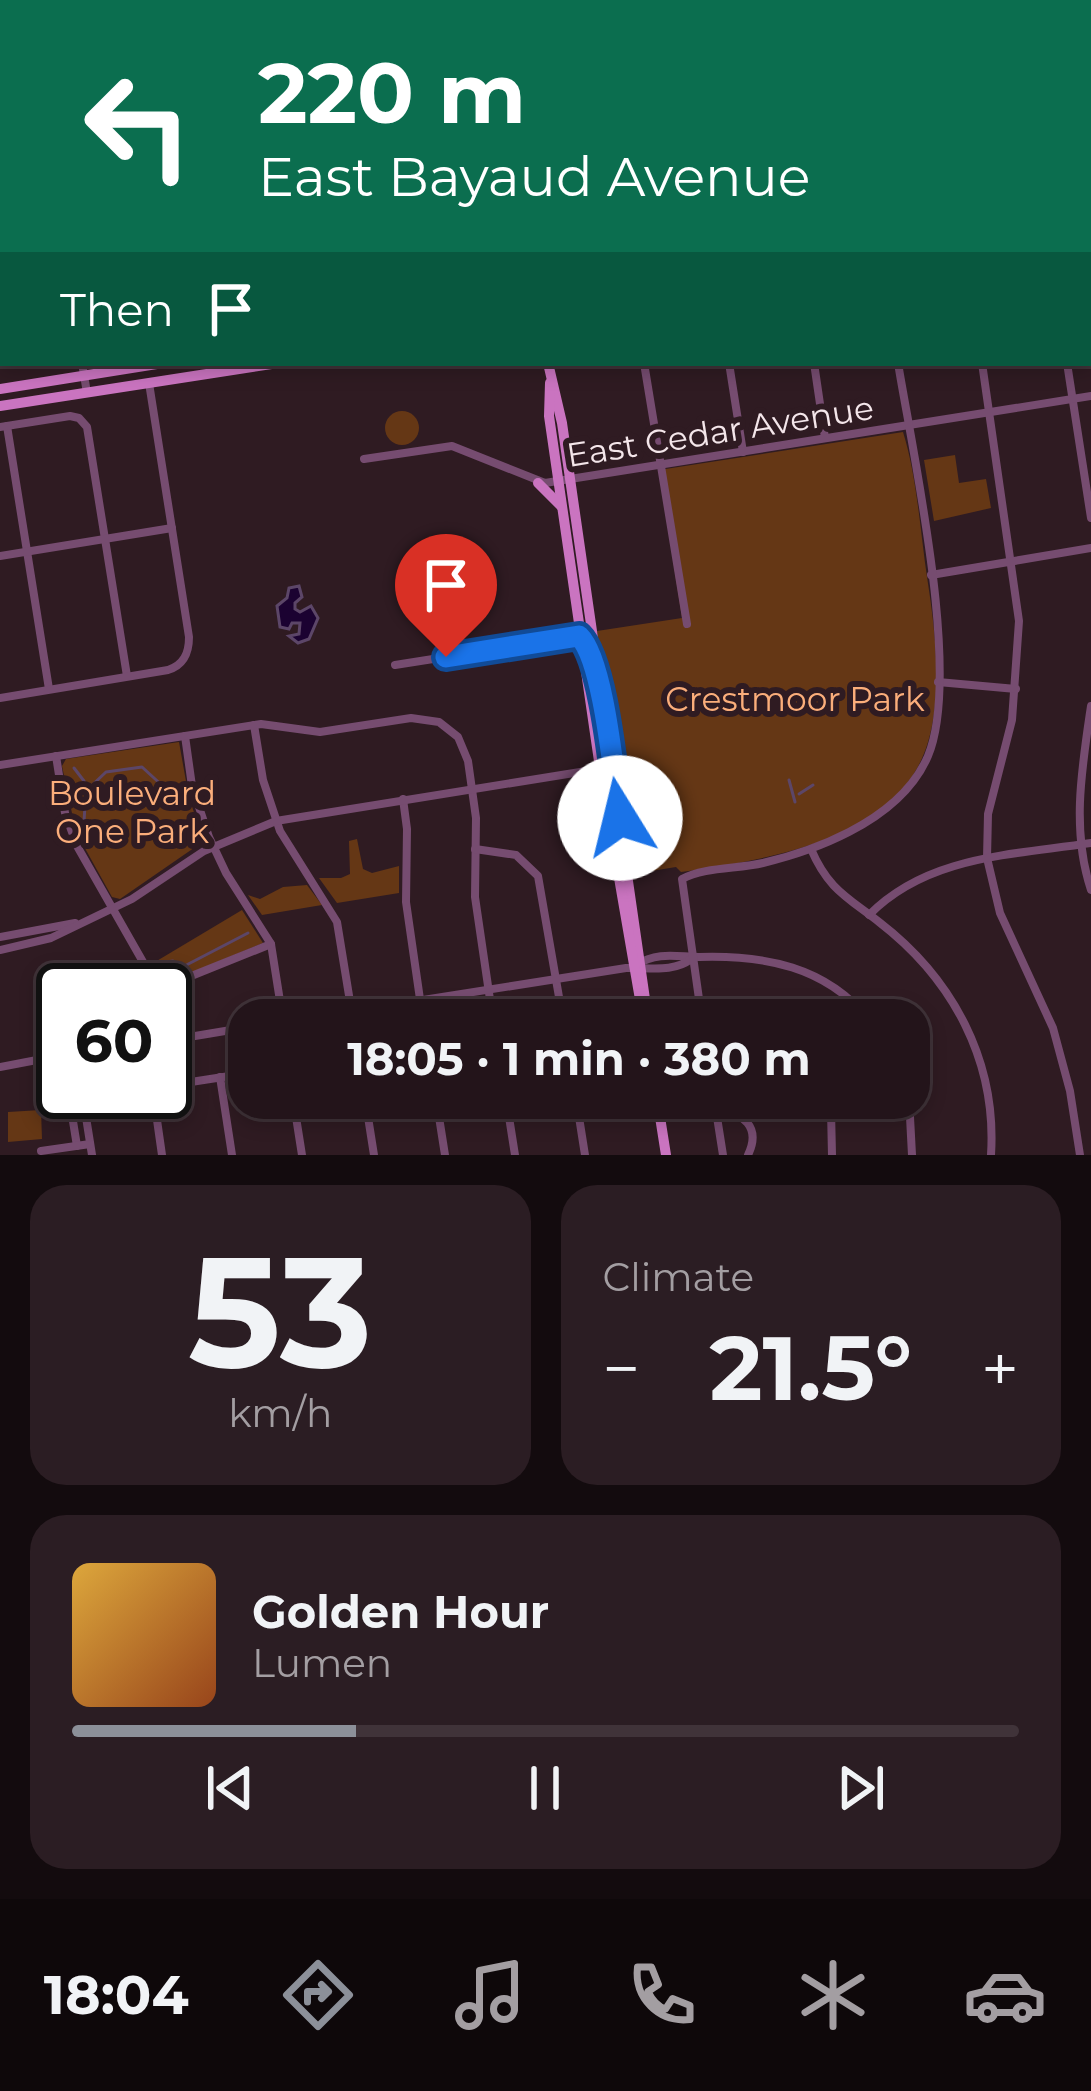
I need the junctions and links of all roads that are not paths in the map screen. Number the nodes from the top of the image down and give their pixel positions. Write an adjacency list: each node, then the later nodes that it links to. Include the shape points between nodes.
1 (123, 366): 10 (main road)
2 (244, 366): 11 (main road)
3 (548, 366): 24 (main road)
4 (644, 366): 23 (street)
5 (729, 366): 21 (street)
6 (814, 366): 20 (street)
7 (898, 366): 18 (street)
8 (982, 366): 17 (street)
9 (1067, 366): 15 (street)
10 (83, 369): 12 (main road); 13 (street)
11 (149, 383): 13 (main road); 28 (street)
12 (0, 389)
13 (87, 393): 16 (main road)
14 (1091, 396): 15 (street, East Cedar Avenue)
15 (1072, 399): 17 (street, East Cedar Avenue); 27 (street)
16 (0, 406)
17 (990, 412): 18 (street, East Cedar Avenue); 33 (street)
18 (908, 425): 20 (street, East Cedar Avenue); 34 (street)
19 (3, 427): 29 (street, via 79,418 89,433); 31 (street)
20 (825, 438): 21 (street, East Cedar Avenue)
21 (743, 452): 23 (street, East Cedar Avenue)
22 (364, 458): 25 (street, East Cedar Avenue, via 452,446)
23 (661, 465): 24 (street, East Cedar Avenue); 35 (street)
24 (564, 480): 25 (street, East Cedar Avenue); 26 (main road); 36 (main road)
25 (538, 482): 26 (main road)
26 (561, 507): 36 (main road)
27 (1091, 518)
28 (172, 528): 29 (street); 38 (street, via 188,651 173,668)
29 (106, 538): 31 (street); 38 (street)
30 (1091, 548): 33 (street)
31 (26, 551): 32 (street); 41 (street)
32 (0, 556)
33 (1013, 561): 34 (street); 40 (street)
34 (931, 575): 39 (street)
35 (687, 624)
36 (585, 633): 37 (street); 48 (main road); 48 (main road, via 599,681)
37 (395, 665)
38 (127, 676): 41 (street)
39 (938, 682): 40 (street); 55 (street, via 932,743 909,786 869,820)
40 (1016, 688): 56 (street, via 988,814)
41 (49, 689): 42 (street)
42 (0, 698)
43 (1091, 706): 52 (street, via 1081,771)
44 (254, 725): 45 (street); 49 (street, via 320,732 433,719 461,742); 51 (street)
45 (185, 736): 46 (street); 53 (street)
46 (56, 756): 47 (street); 58 (street, via 72,836)
47 (0, 765)
48 (606, 767): 49 (street); 66 (main road)
49 (472, 789): 50 (street); 54 (street)
50 (404, 799): 51 (street); 72 (street, via 406,907)
51 (276, 821): 53 (street); 71 (street, via 335,916)
52 (1086, 844): 56 (street); 57 (street)
53 (213, 847): 58 (street); 62 (street)
54 (476, 849): 68 (street, via 509,851 538,876); 69 (street)
55 (811, 849): 59 (street, via 836,890); 64 (street, via 681,882)
56 (987, 858): 59 (street, via 945,866); 115 (street, via 1000,913 1053,1028)
57 (1091, 890)
58 (113, 909): 60 (street); 65 (street)
59 (869, 915): 114 (street, via 936,975 960,1012 986,1079)
60 (88, 920): 61 (street); 63 (street, via 48,940)
61 (0, 937)
62 (271, 944): 67 (street); 70 (street)
63 (0, 950)
64 (692, 958): 66 (street, via 681,953); 77 (street); 78 (street, via 783,963)
65 (144, 963)
66 (640, 966): 68 (street); 76 (main road)
67 (192, 976)
68 (556, 979): 69 (street); 75 (street)
69 (488, 990): 73 (street); 74 (street)
70 (280, 999)
71 (349, 999)
72 (420, 999)
73 (427, 999)
74 (490, 999)
75 (559, 999)
76 (644, 999)
77 (699, 999)
78 (847, 999)
79 (228, 1031): 80 (street)
80 (192, 1036)
81 (36, 1061): 82 (street)
82 (0, 1066)
83 (228, 1076): 84 (street)
84 (220, 1077): 85 (street); 103 (street)
85 (192, 1082)
86 (73, 1119): 99 (street)
87 (87, 1119): 100 (street)
88 (157, 1119): 102 (street)
89 (296, 1119): 104 (street)
90 (368, 1119): 105 (street)
91 (439, 1119): 106 (street)
92 (509, 1119): 107 (street)
93 (579, 1119): 108 (street)
94 (660, 1119): 109 (main road)
95 (717, 1119): 110 (street)
96 (744, 1119): 111 (street, via 753,1138)
97 (831, 1119): 112 (street)
98 (910, 1119): 113 (street)
99 (77, 1146): 100 (street); 101 (street)
100 (91, 1149)
101 (41, 1150)
102 (162, 1155)
103 (232, 1155)
104 (302, 1155)
105 (374, 1155)
106 (445, 1155)
107 (515, 1155)
108 (585, 1155)
109 (666, 1155)
110 (723, 1155)
111 (748, 1155)
112 (832, 1155)
113 (912, 1155)
114 (991, 1155)
115 (1080, 1155)

